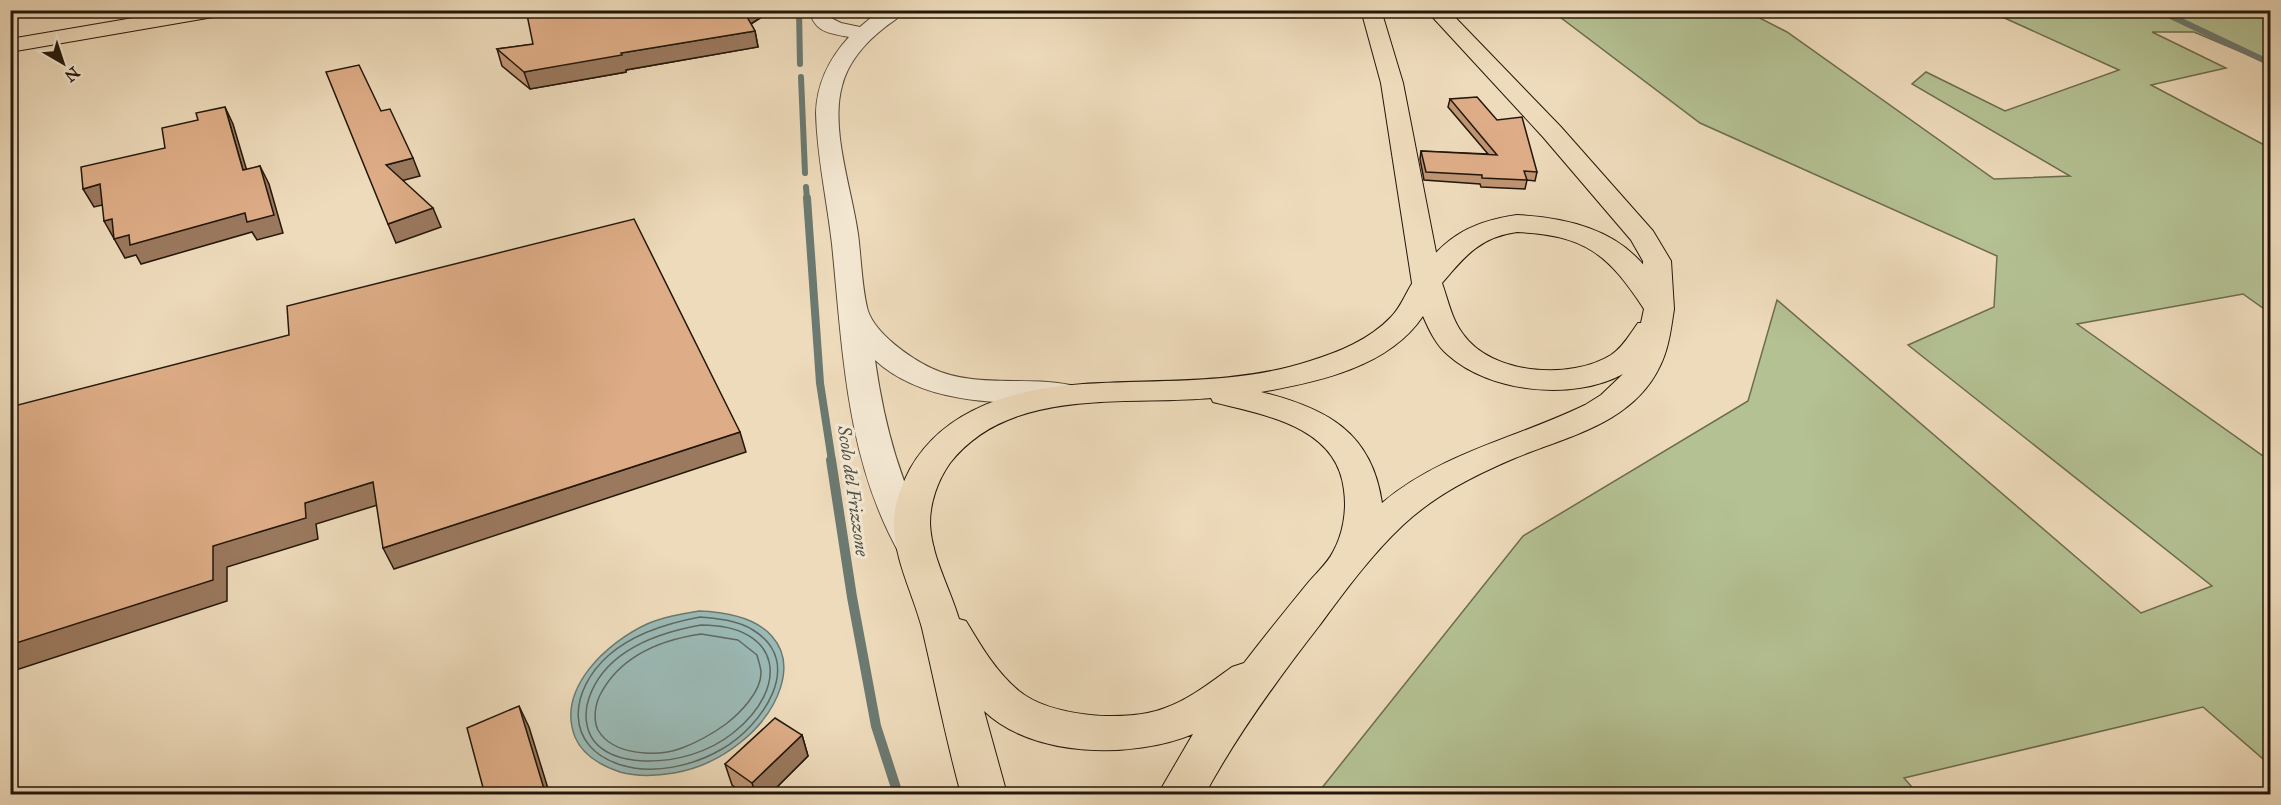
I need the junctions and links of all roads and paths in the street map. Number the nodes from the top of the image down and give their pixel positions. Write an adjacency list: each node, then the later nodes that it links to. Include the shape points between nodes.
1 (160, 10): 8 (main road)
2 (219, 10): 9 (main road)
3 (819, 10): 7 (street, via 822,21 834,28)
4 (895, 10): 7 (street)
5 (1371, 10): 10 (main road, via 1392,83)
6 (1436, 10): 12 (main road, via 1552,132 1643,237 1659,270)
7 (863, 34): 11 (street, via 837,72 828,98)
8 (10, 35)
9 (10, 46)
10 (1427, 283): 12 (main road, via 1462,243 1477,234 1508,225 1547,225 1584,236 1620,257 1638,278); 12 (main road, via 1441,322 1458,348 1480,363 1510,375 1532,378 1574,379 1608,370 1632,353); 13 (main road, via 1405,321 1360,353 1296,375)
11 (855, 314): 14 (street, via 875,345 909,370 951,387 992,393); 15 (street, via 857,349 875,441 891,497)
12 (1658, 314): 16 (main road, via 1641,373 1610,404 1432,486 1405,504)
13 (1188, 389): 14 (main road); 16 (main road, via 1250,398 1289,409 1314,422 1335,440 1352,462 1362,486 1362,522)
14 (1067, 394): 15 (main road, via 1000,411 969,427 942,449 916,494 912,521)
15 (915, 548): 17 (main road)
16 (1349, 558): 18 (main road)
17 (934, 602): 18 (main road, via 968,660 999,698 1014,711 1056,726 1111,732 1162,727 1207,707); 19 (main road)
18 (1266, 664): 20 (main road)
19 (984, 795)
20 (1180, 795)

